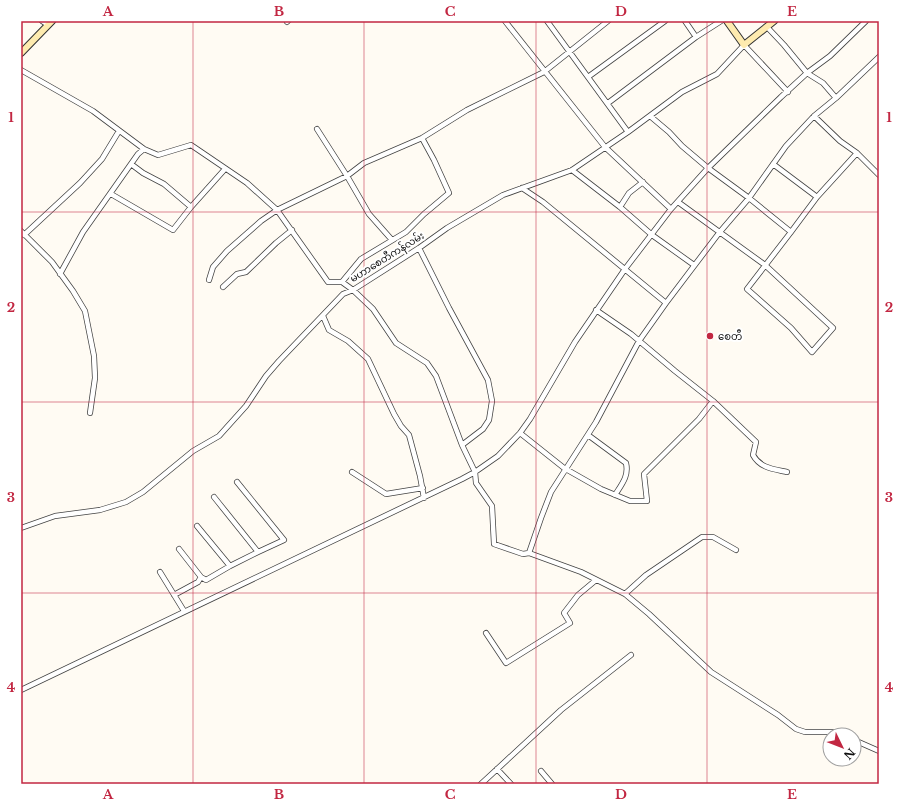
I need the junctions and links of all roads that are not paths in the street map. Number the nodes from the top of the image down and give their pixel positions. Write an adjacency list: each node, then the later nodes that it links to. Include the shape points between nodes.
1 (42, 21): 11 (street)
2 (505, 21): 20 (street)
3 (555, 21): 12 (street)
4 (608, 21): 17 (street)
5 (665, 21): 22 (street)
6 (685, 21): 14 (street)
7 (721, 21): 14 (street)
8 (727, 21): 15 (street)
9 (774, 21): 13 (street)
10 (866, 21): 21 (street, via 830,56)
11 (50, 23): 16 (street)
12 (548, 23): 17 (street)
13 (767, 26): 15 (street); 21 (street)
14 (696, 37): 25 (street)
15 (744, 45): 23 (street); 26 (street, မဟာစေတီကန်လမ်း, via 717,74 682,92)
16 (22, 50)
17 (570, 52): 20 (street); 22 (street)
18 (879, 57): 24 (street)
19 (21, 70): 29 (street, မဟာစေတီကန်လမ်း, via 93,111)
20 (544, 72): 31 (street, via 467,110); 32 (street)
21 (807, 73): 23 (street); 24 (street, via 823,83)
22 (588, 76): 25 (street)
23 (788, 92): 37 (street)
24 (836, 98): 27 (street)
25 (608, 104): 30 (street)
26 (650, 116): 30 (street, မဟာစေတီကန်လမ်း); 37 (street)
27 (814, 116): 34 (street); 36 (street)
28 (317, 129): 41 (street)
29 (119, 131): 33 (street, မဟာစေတီကန်လမ်း); 54 (street, via 102,159 80,183)
30 (628, 132): 32 (street, မဟာစေတီကန်လမ်း)
31 (422, 138): 41 (street, via 364,163); 57 (street, via 449,193 406,232)
32 (605, 147): 39 (street, မဟာစေတီကန်လမ်း); 42 (street)
33 (144, 149): 35 (street); 38 (street, မဟာစေတီကန်လမ်း, via 158,155 191,145)
34 (857, 154): 40 (street); 45 (street)
35 (132, 164): 44 (street); 48 (street, via 169,188)
36 (773, 164): 45 (street); 46 (street)
37 (708, 168): 46 (street); 47 (street)
38 (225, 169): 48 (street); 51 (street, မဟာစေတီကန်လမ်း, via 247,183)
39 (572, 170): 43 (street, မဟာစေတီကန်လမ်း); 49 (street)
40 (879, 175)
41 (347, 176): 51 (street); 57 (street, via 369,214)
42 (643, 182): 49 (street, via 629,193); 50 (street)
43 (522, 188): 58 (street, မဟာစေတီကန်လမ်း, via 503,195); 61 (street)
44 (111, 194): 48 (street, via 173,230); 62 (street, via 83,232)
45 (817, 197): 53 (street)
46 (749, 198): 53 (street); 55 (street)
47 (678, 202): 50 (street); 55 (street)
48 (191, 207)
49 (620, 207): 56 (street)
50 (671, 209): 56 (street)
51 (277, 210): 52 (street, မဟာစေတီကန်လမ်း); 63 (street, via 227,251 213,267)
52 (292, 230): 64 (street, မဟာစေတီကန်လမ်း, via 328,282); 65 (street, via 246,272 238,274)
53 (791, 232): 60 (street)
54 (23, 233): 62 (street, via 52,262)
55 (719, 233): 59 (street); 60 (street)
56 (652, 235): 59 (street); 61 (street)
57 (392, 240): 64 (street, via 362,259)
58 (419, 248): 66 (street, မဟာစေတီကန်လမ်း); 75 (street, via 488,380 492,401 489,420 483,429)
59 (694, 265): 67 (street)
60 (765, 265): 60 (street, via 833,328 812,352 791,328 747,289)
61 (625, 268): 67 (street); 68 (street)
62 (60, 274): 72 (street, via 84,311 92,342 95,378)
63 (209, 280)
64 (342, 282): 66 (street, မဟာစေတီကန်လမ်း)
65 (224, 287)
66 (353, 290): 69 (street, via 343,294); 75 (street, via 373,309 396,342 427,363 436,376)
67 (666, 303): 70 (street)
68 (596, 310): 70 (street); 73 (street)
69 (323, 316): 81 (street, via 329,330 348,341 368,359 394,414 409,435); 86 (street, via 266,376 246,406 219,436 193,451 143,492 126,502 100,510 55,516)
70 (640, 341): 71 (street); 74 (street)
71 (713, 401): 79 (street, via 756,442 753,455 757,462 768,468); 82 (street, via 699,419 644,474 646,501 630,501)
72 (90, 413)
73 (520, 433): 76 (street); 78 (street, via 498,456)
74 (588, 436): 76 (street); 82 (street, via 626,463 628,471 623,484)
75 (462, 445): 78 (street)
76 (566, 468): 82 (street); 90 (street, via 551,492)
77 (352, 472): 81 (street, via 386,494)
78 (475, 472): 84 (street); 90 (street, via 476,483 492,506 494,544 523,554)
79 (787, 472)
80 (237, 482): 89 (street, via 284,540)
81 (423, 488): 84 (street)
82 (615, 494)
83 (214, 497): 89 (street)
84 (424, 498): 97 (street)
85 (197, 526): 91 (street)
86 (21, 528)
87 (179, 549): 93 (street)
88 (736, 550): 96 (street, via 713,537 702,537 646,575)
89 (258, 552): 91 (street)
90 (529, 553): 94 (street)
91 (230, 566): 93 (street, via 206,580)
92 (160, 572): 95 (street)
93 (201, 577): 95 (street, via 198,582)
94 (596, 580): 96 (street); 98 (street, via 578,595 564,613 570,623 506,663)
95 (174, 594): 97 (street)
96 (625, 594): 101 (street, via 711,672 796,729)
97 (184, 611): 100 (street)
98 (486, 633)
99 (631, 655): 104 (street, via 561,710)
100 (21, 690)
101 (822, 732)
102 (862, 744): 103 (street)
103 (879, 752)
104 (497, 769): 106 (street); 107 (street)
105 (541, 771): 108 (street)
106 (480, 784)
107 (511, 784)
108 (552, 784)

